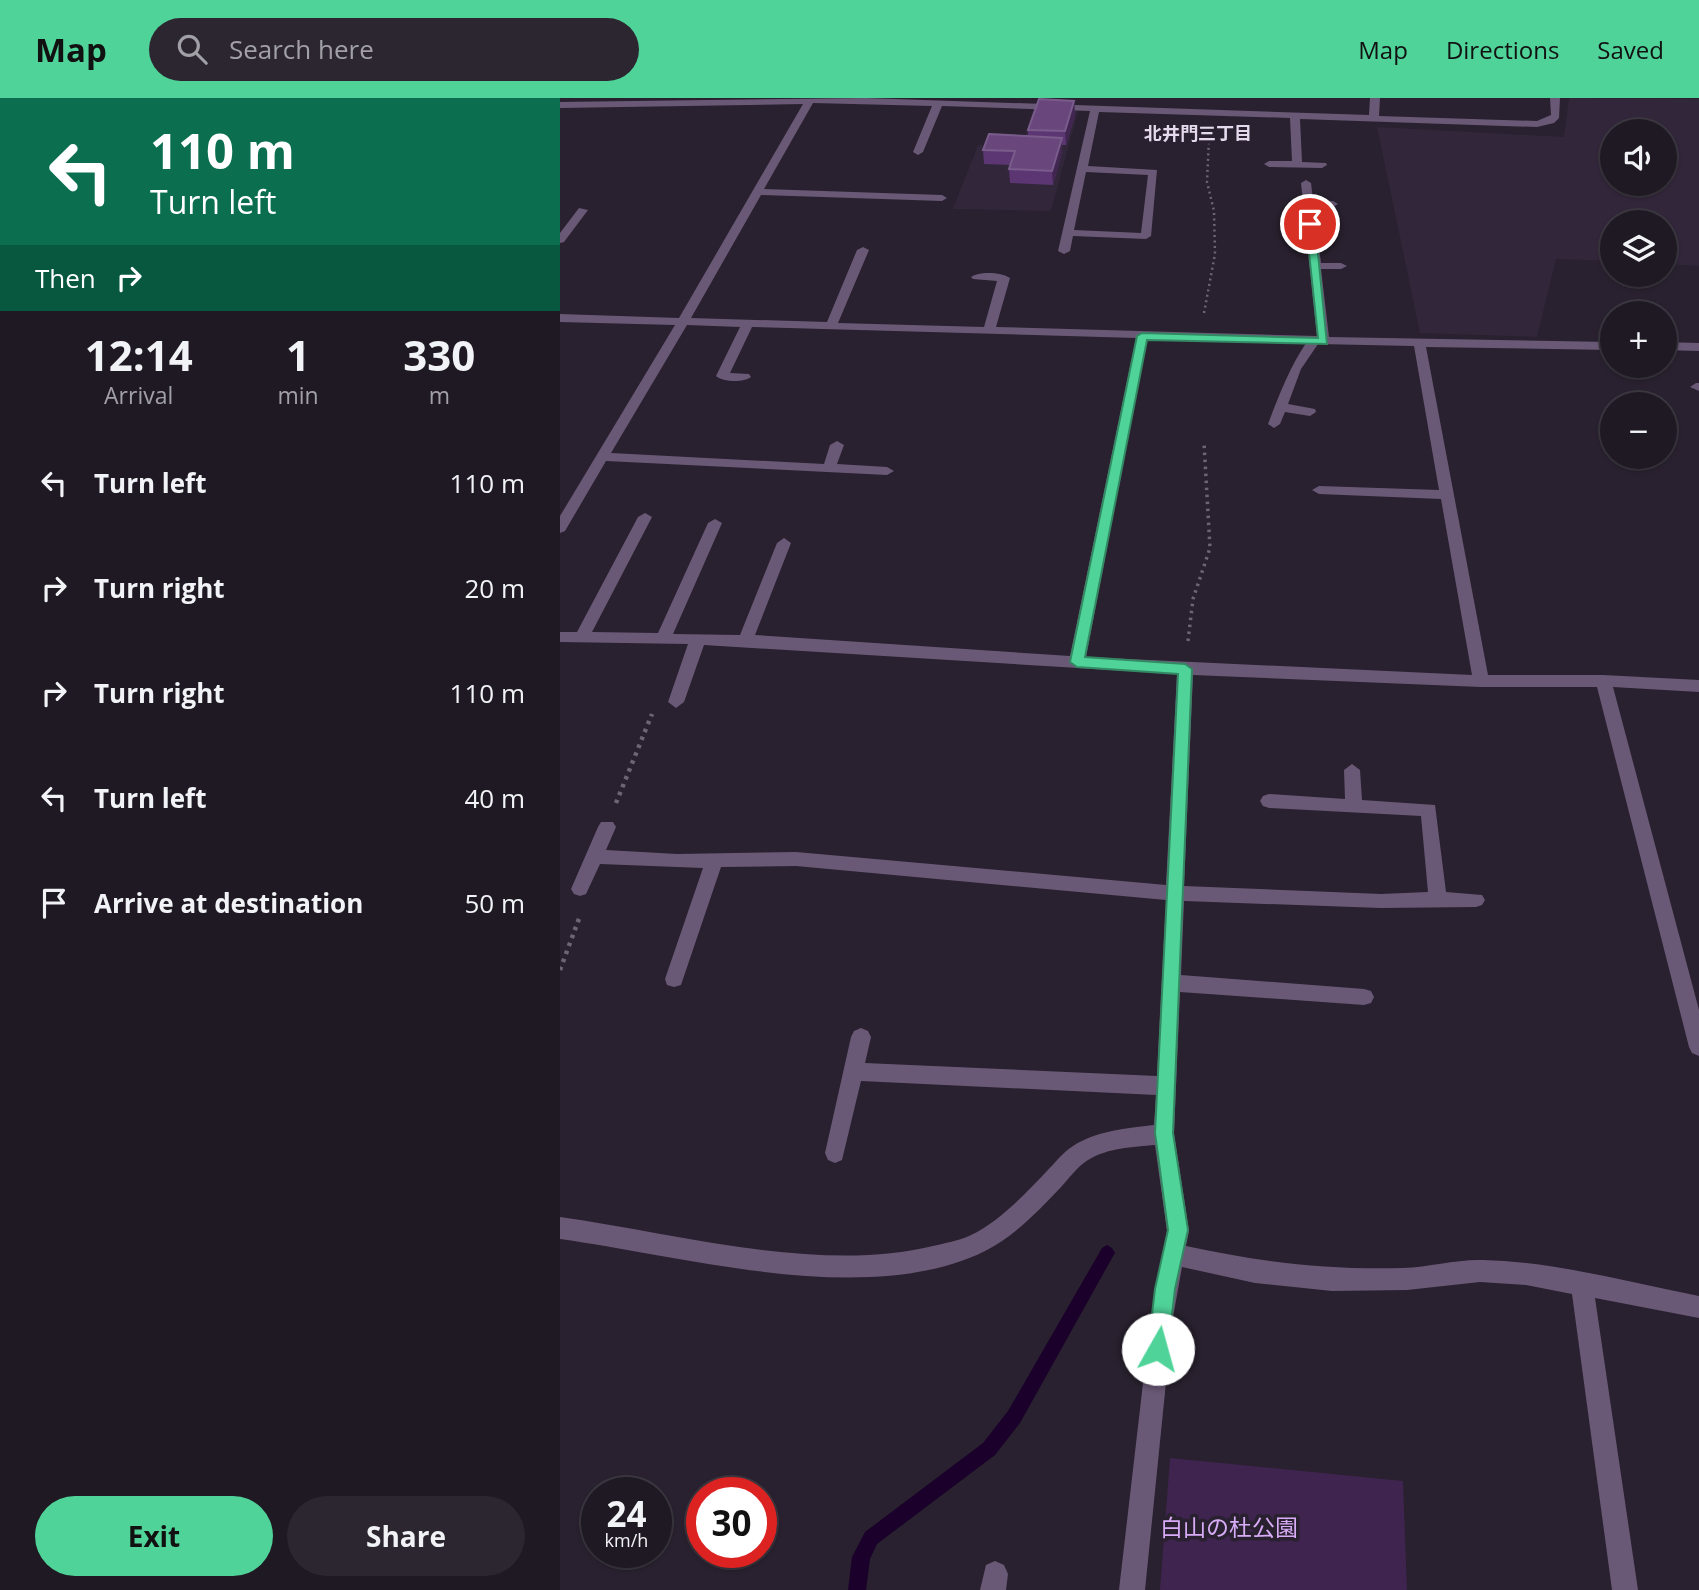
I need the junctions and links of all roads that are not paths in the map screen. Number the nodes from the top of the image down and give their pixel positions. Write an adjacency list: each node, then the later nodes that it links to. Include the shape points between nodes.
1 (1124, 98): 9 (street)
2 (1375, 98): 11 (street)
3 (1555, 98): 11 (street, via 1556,116 1537,124)
4 (810, 100): 6 (street); 7 (street); 18 (street)
5 (995, 102): 6 (street); 8 (street)
6 (937, 104): 12 (street)
7 (560, 105)
8 (1096, 109): 9 (street); 16 (street)
9 (1128, 110): 10 (street)
10 (1297, 113): 11 (street); 14 (street)
11 (1374, 118)
12 (918, 152)
13 (1269, 164): 14 (street)
14 (1297, 164): 15 (street)
15 (1322, 165)
16 (1082, 169): 24 (street); 24 (street, via 1153,172 1146,236)
17 (1306, 183): 20 (street)
18 (757, 192): 19 (street); 32 (street)
19 (942, 198)
20 (1308, 204): 21 (street); 28 (street)
21 (1333, 204)
22 (583, 210): 23 (street)
23 (564, 229): 25 (street)
24 (1068, 233): 27 (street)
25 (560, 240)
26 (863, 250): 34 (street)
27 (1064, 251)
28 (1315, 266): 29 (street); 37 (street)
29 (1341, 267)
30 (977, 277): 35 (street, via 1004,278)
31 (560, 318): 32 (street)
32 (684, 320): 33 (street); 47 (street)
33 (748, 323): 34 (street); 42 (street, via 722,376)
34 (831, 326): 35 (street)
35 (989, 331): 36 (street)
36 (1142, 336): 37 (street); 61 (street)
37 (1318, 342): 38 (street); 43 (street, via 1295,369)
38 (1419, 343): 39 (street); 51 (street)
39 (1600, 346)
40 (1677, 346): 41 (street)
41 (1699, 347)
42 (745, 377)
43 (1280, 407): 44 (street); 45 (street)
44 (1310, 412)
45 (1273, 424)
46 (837, 445): 48 (street)
47 (603, 457): 48 (street); 54 (street)
48 (829, 468): 49 (street)
49 (887, 471)
50 (1319, 490): 51 (street)
51 (1447, 495): 63 (street)
52 (645, 517): 57 (street)
53 (715, 523): 58 (street)
54 (560, 528)
55 (783, 543): 60 (street)
56 (560, 637): 57 (street)
57 (581, 638): 58 (street)
58 (663, 639): 59 (street)
59 (698, 639): 60 (street); 66 (street)
60 (745, 640): 61 (street)
61 (1077, 662): 62 (street)
62 (1185, 669): 63 (street); 74 (street)
63 (1481, 681): 64 (street)
64 (1603, 681): 65 (street); 81 (street)
65 (1699, 686)
66 (676, 702)
67 (1352, 770): 69 (street)
68 (1269, 801): 69 (street)
69 (1354, 806): 75 (street, via 1429,810)
70 (607, 827): 71 (street)
71 (594, 857): 72 (street); 73 (street)
72 (714, 861): 74 (street, via 796,859); 77 (street)
73 (580, 889)
74 (1175, 893): 75 (street); 78 (street)
75 (1438, 899): 76 (street)
76 (1476, 900)
77 (674, 979)
78 (1171, 983): 79 (street); 83 (street)
79 (1364, 997)
80 (861, 1037): 82 (street)
81 (1699, 1047)
82 (853, 1072): 83 (street); 85 (street)
83 (1167, 1086): 84 (street)
84 (1164, 1133): 86 (street, via 1111,1141 1080,1153 995,1234 965,1249 920,1260 877,1265 787,1263); 87 (street, via 1178,1230)
85 (835, 1153)
86 (560, 1228)
87 (1173, 1254): 88 (street, via 1255,1272 1332,1280 1407,1279 1480,1271); 90 (street, via 1161,1323)
88 (1582, 1284): 89 (street); 91 (street)
89 (1699, 1307)
90 (1132, 1590)
91 (1625, 1590)

